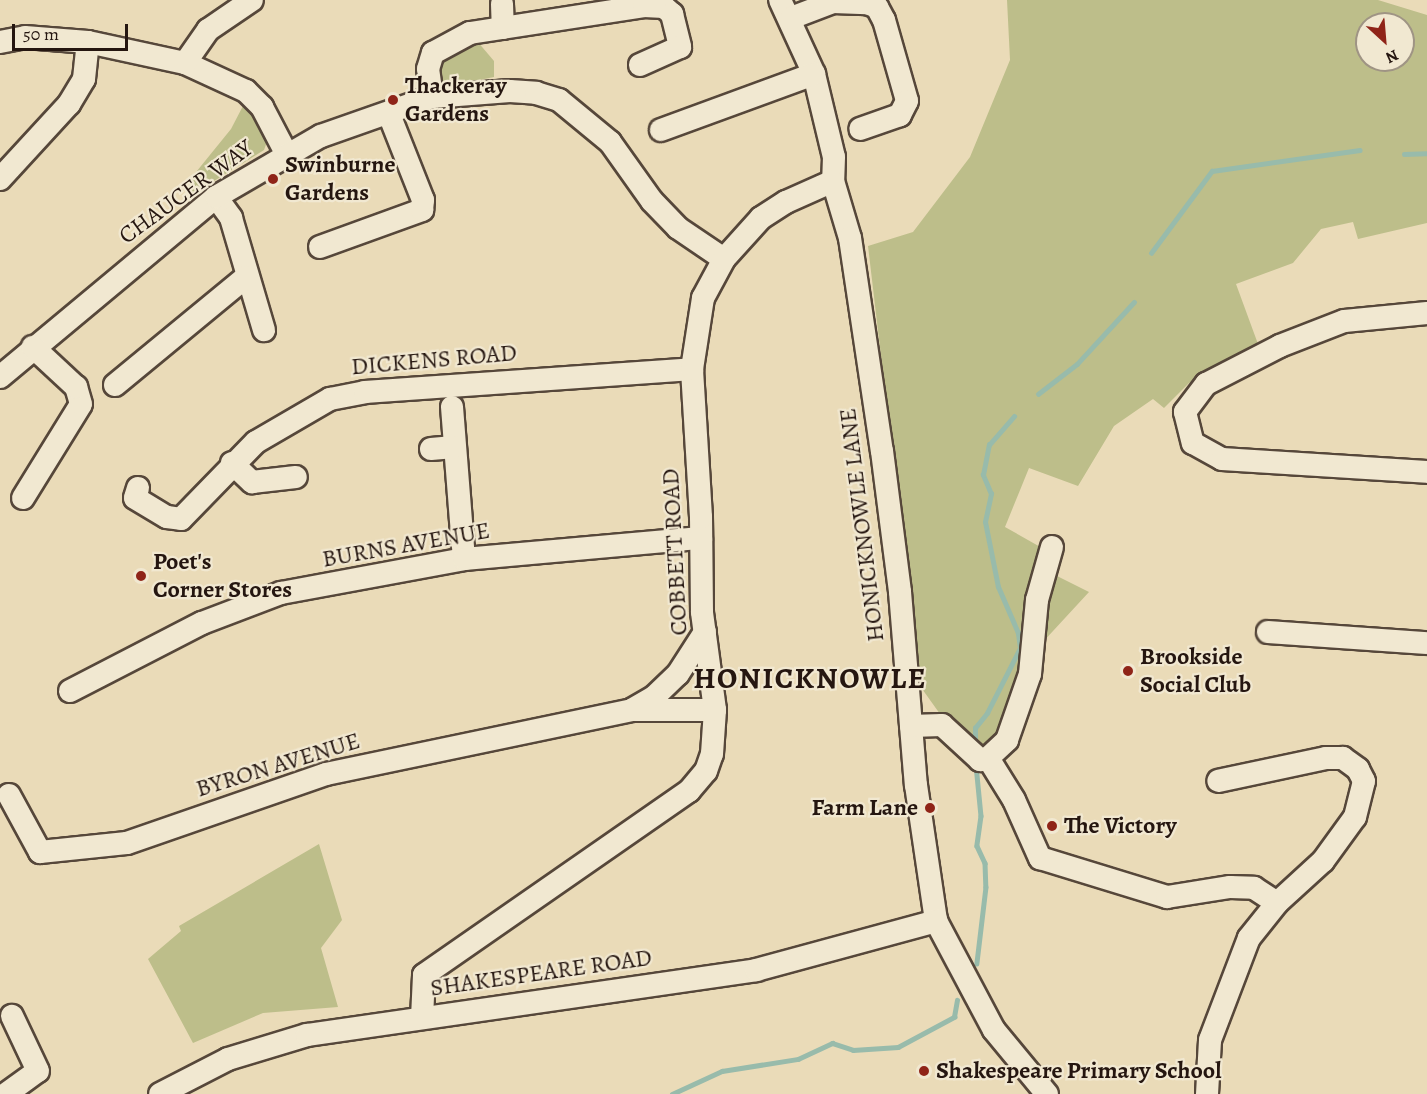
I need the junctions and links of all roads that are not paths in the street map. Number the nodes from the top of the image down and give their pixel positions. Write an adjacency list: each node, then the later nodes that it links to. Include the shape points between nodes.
1 (252, 0): 7 (street, via 208,30)
2 (502, 4): 4 (street)
3 (786, 9): 9 (street, HONICKNOWLE LANE); 12 (street, via 832,2 876,7 884,20 907,101 900,115)
4 (503, 28): 8 (street, via 644,6 664,7 672,14 680,47); 10 (street, via 470,33 433,53 428,69)
5 (0, 42): 6 (street, via 25,37)
6 (88, 42): 7 (street); 15 (street, via 84,79 69,104)
7 (185, 63): 14 (street, via 246,92 262,107)
8 (640, 65)
9 (814, 74): 13 (street); 16 (street, HONICKNOWLE LANE, via 834,157)
10 (432, 97): 11 (street, CHAUCER WAY); 19 (street, CHAUCER WAY, via 510,91 559,100 610,142 652,201 678,228)
11 (389, 114): 14 (street, CHAUCER WAY, via 321,136); 18 (street, via 423,200 422,210)
12 (860, 129)
13 (661, 130)
14 (286, 153): 17 (street, CHAUCER WAY)
15 (0, 179)
16 (832, 181): 19 (street, COBBETT ROAD, via 766,214); 44 (street, HONICKNOWLE LANE, via 850,238 880,440)
17 (216, 197): 20 (street, via 231,218); 23 (street, CHAUCER WAY)
18 (320, 247)
19 (724, 259): 24 (street, COBBETT ROAD, via 703,298)
20 (246, 277): 22 (street); 26 (street)
21 (1427, 313): 31 (street, via 1344,321 1280,346 1206,384 1185,412 1193,443 1222,459)
22 (264, 330)
23 (33, 347): 25 (street, CHAUCER WAY); 34 (street, via 76,387 81,404)
24 (692, 369): 30 (street, DICKENS ROAD, via 371,390 330,399 264,437); 35 (street, COBBETT ROAD)
25 (0, 377)
26 (115, 385)
27 (452, 407): 28 (street)
28 (454, 447): 29 (street); 37 (street)
29 (431, 449)
30 (232, 463): 32 (street, via 252,482); 33 (street, DICKENS ROAD, via 181,519 167,517 135,498)
31 (1427, 472)
32 (296, 477)
33 (138, 488)
34 (23, 498)
35 (701, 538): 37 (street, BURNS AVENUE); 38 (street, COBBETT ROAD)
36 (1052, 547): 45 (street, via 1037,600 1030,674 1007,740)
37 (464, 559): 41 (street, BURNS AVENUE, via 281,593 202,623)
38 (705, 632): 42 (street, BYRON AVENUE, via 678,674 654,697); 43 (street, COBBETT ROAD)
39 (1269, 632): 40 (street)
40 (1427, 643)
41 (70, 691)
42 (632, 710): 43 (street, BYRON AVENUE); 47 (street, BYRON AVENUE, via 326,774 127,843 40,852)
43 (715, 710): 51 (street, COBBETT ROAD, via 712,754 706,771 689,791 424,975)
44 (911, 726): 45 (street, via 942,725); 49 (street, HONICKNOWLE LANE)
45 (977, 754): 48 (street, via 1014,800 1040,858 1167,897 1230,887 1254,888)
46 (1218, 781): 48 (street, via 1326,758 1343,758 1359,769 1364,781 1355,817 1323,861)
47 (9, 795)
48 (1277, 903): 55 (street, via 1249,938 1233,977 1210,1040)
49 (936, 921): 51 (street, SHAKESPEARE ROAD, via 756,970); 54 (street, HONICKNOWLE LANE, via 994,1030)
50 (12, 1016): 52 (street, via 38,1071)
51 (422, 1018): 53 (street, SHAKESPEARE ROAD, via 272,1044 228,1059)
52 (6, 1094)
53 (160, 1094)
54 (1047, 1094)
55 (1207, 1094)

